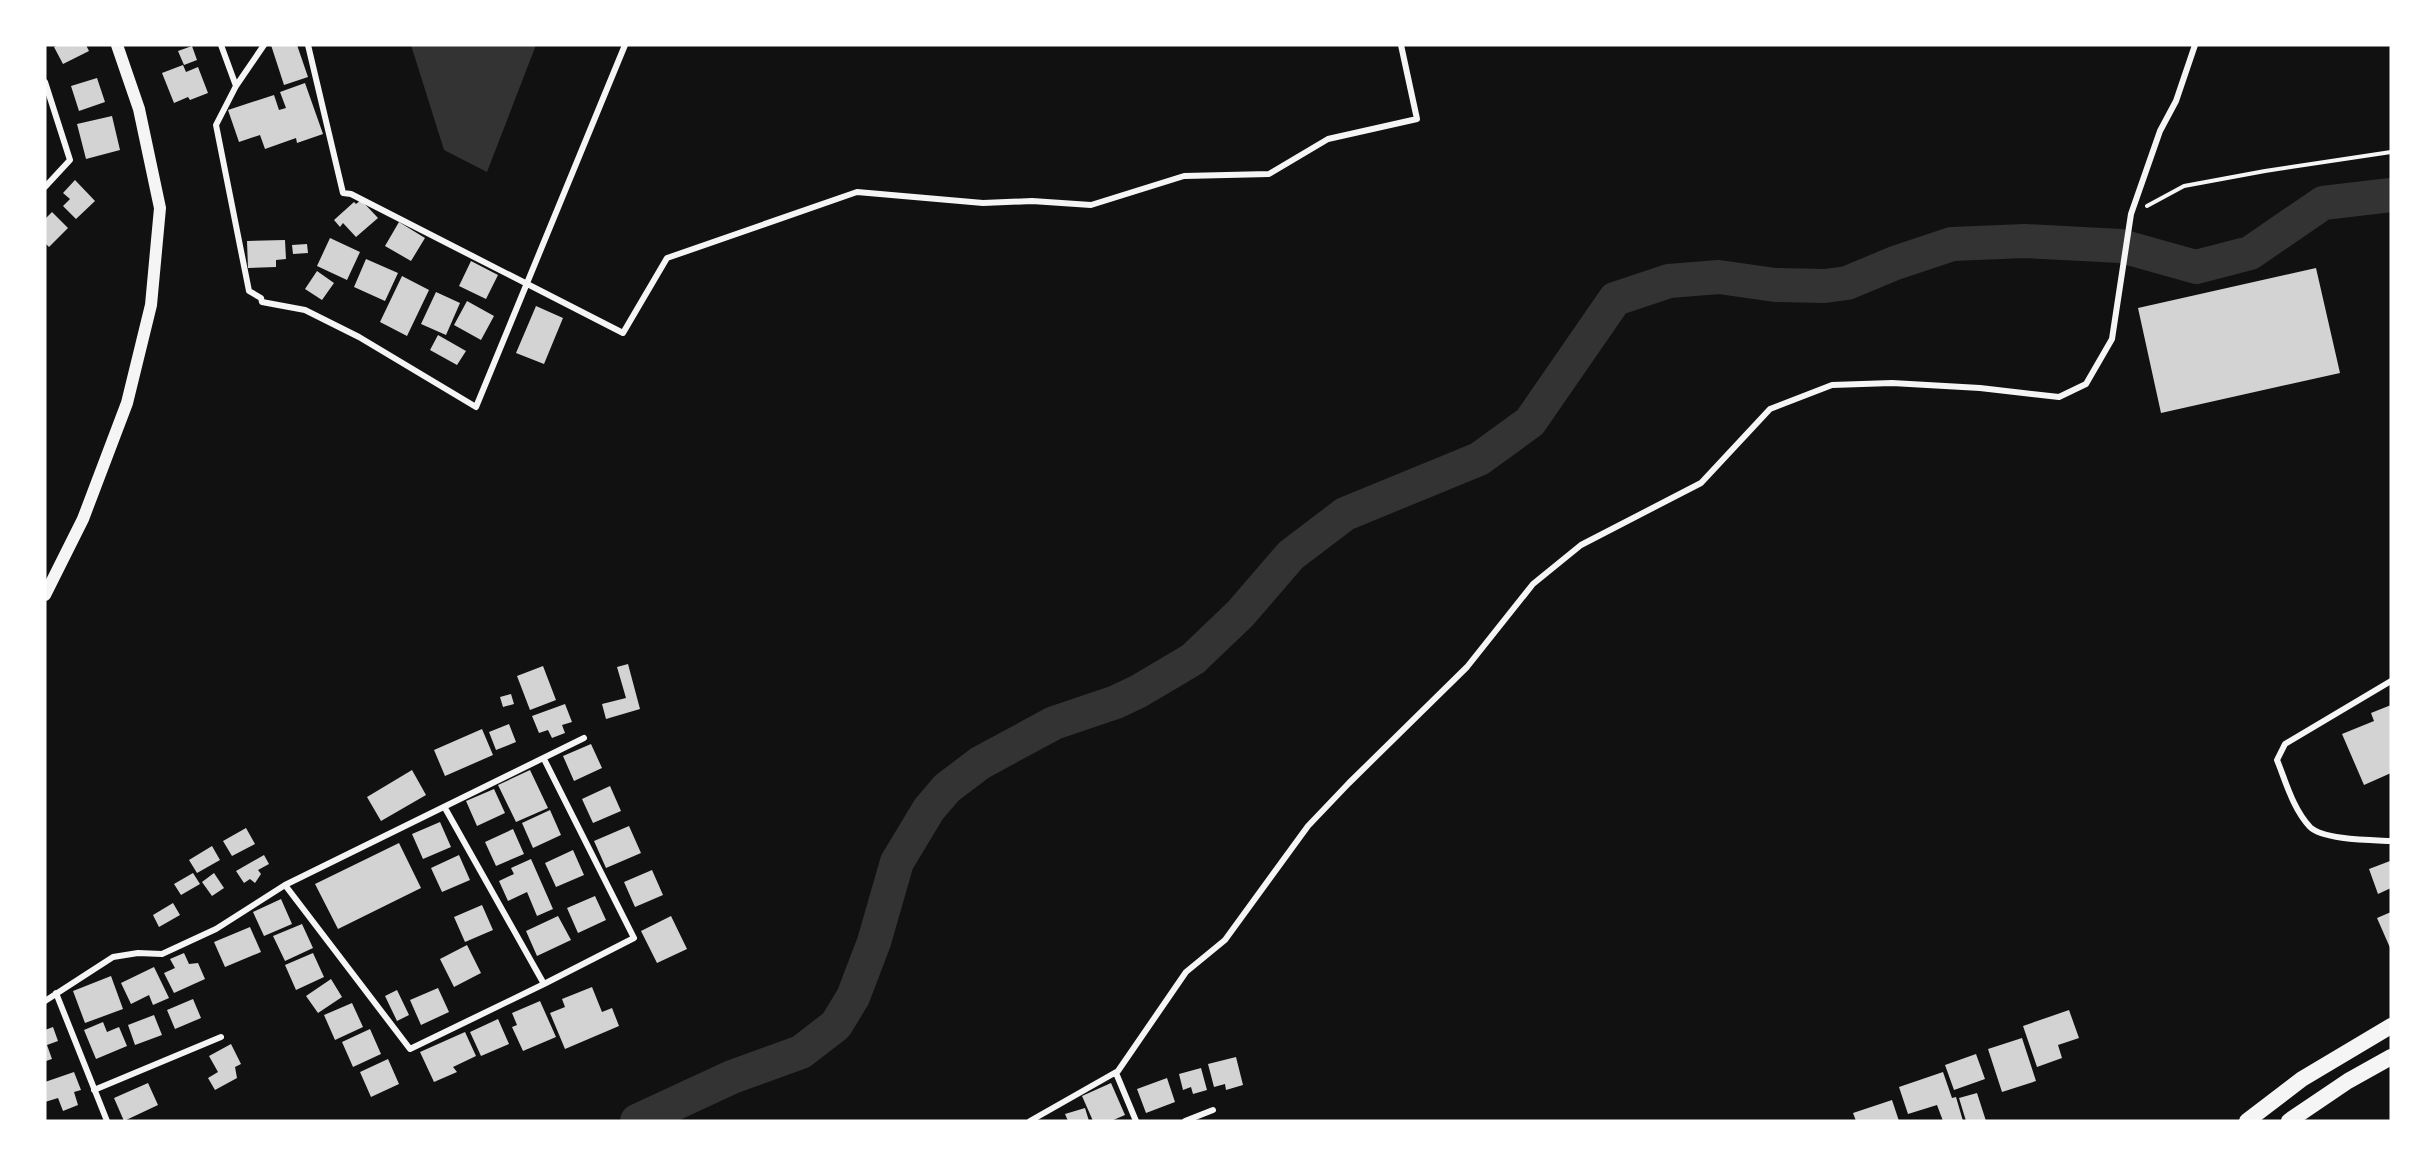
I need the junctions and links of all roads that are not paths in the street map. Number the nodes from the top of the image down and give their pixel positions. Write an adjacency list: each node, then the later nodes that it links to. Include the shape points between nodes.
1 (117, 45): 12 (main road, via 140,109 160,208 152,306 127,404 82,519)
2 (221, 45): 9 (street)
3 (264, 45): 9 (street)
4 (308, 45): 11 (street, via 343,193)
5 (625, 45): 11 (street)
6 (1401, 45): 11 (street, via 1417,119 1328,139 1269,174 1184,176 1091,205 983,203 857,192 667,258 623,333)
7 (2195, 45): 25 (street, via 2131,214 2112,339 2086,384 2059,397 1892,383 1832,385 1770,409 1701,483 1581,545 1533,584 1467,666 1308,826 1225,940 1186,972)
8 (45, 82): 10 (street, via 70,160)
9 (236, 86): 11 (street, via 216,125 249,291 262,302 314,314 476,407)
10 (45, 188)
11 (528, 284)
12 (45, 595)
13 (2391, 681): 17 (street, via 2285,744 2277,760 2297,810 2311,829 2341,838)
14 (584, 738): 15 (street)
15 (544, 759): 16 (street); 19 (street, via 634,938)
16 (445, 807): 18 (street); 19 (street)
17 (2391, 841)
18 (285, 885): 19 (street, via 410,1049); 20 (street, via 216,929 162,954 113,957)
19 (544, 984)
20 (56, 993): 21 (street); 26 (street)
21 (45, 1000)
22 (2391, 1026): 32 (highway, via 2302,1079)
23 (221, 1037): 26 (street)
24 (2391, 1057): 33 (highway)
25 (1116, 1072): 29 (street); 30 (street)
26 (94, 1090): 28 (street)
27 (1213, 1110): 31 (street)
28 (107, 1121)
29 (1030, 1121)
30 (1136, 1121)
31 (1185, 1121)
32 (2247, 1121)
33 (2289, 1121)

